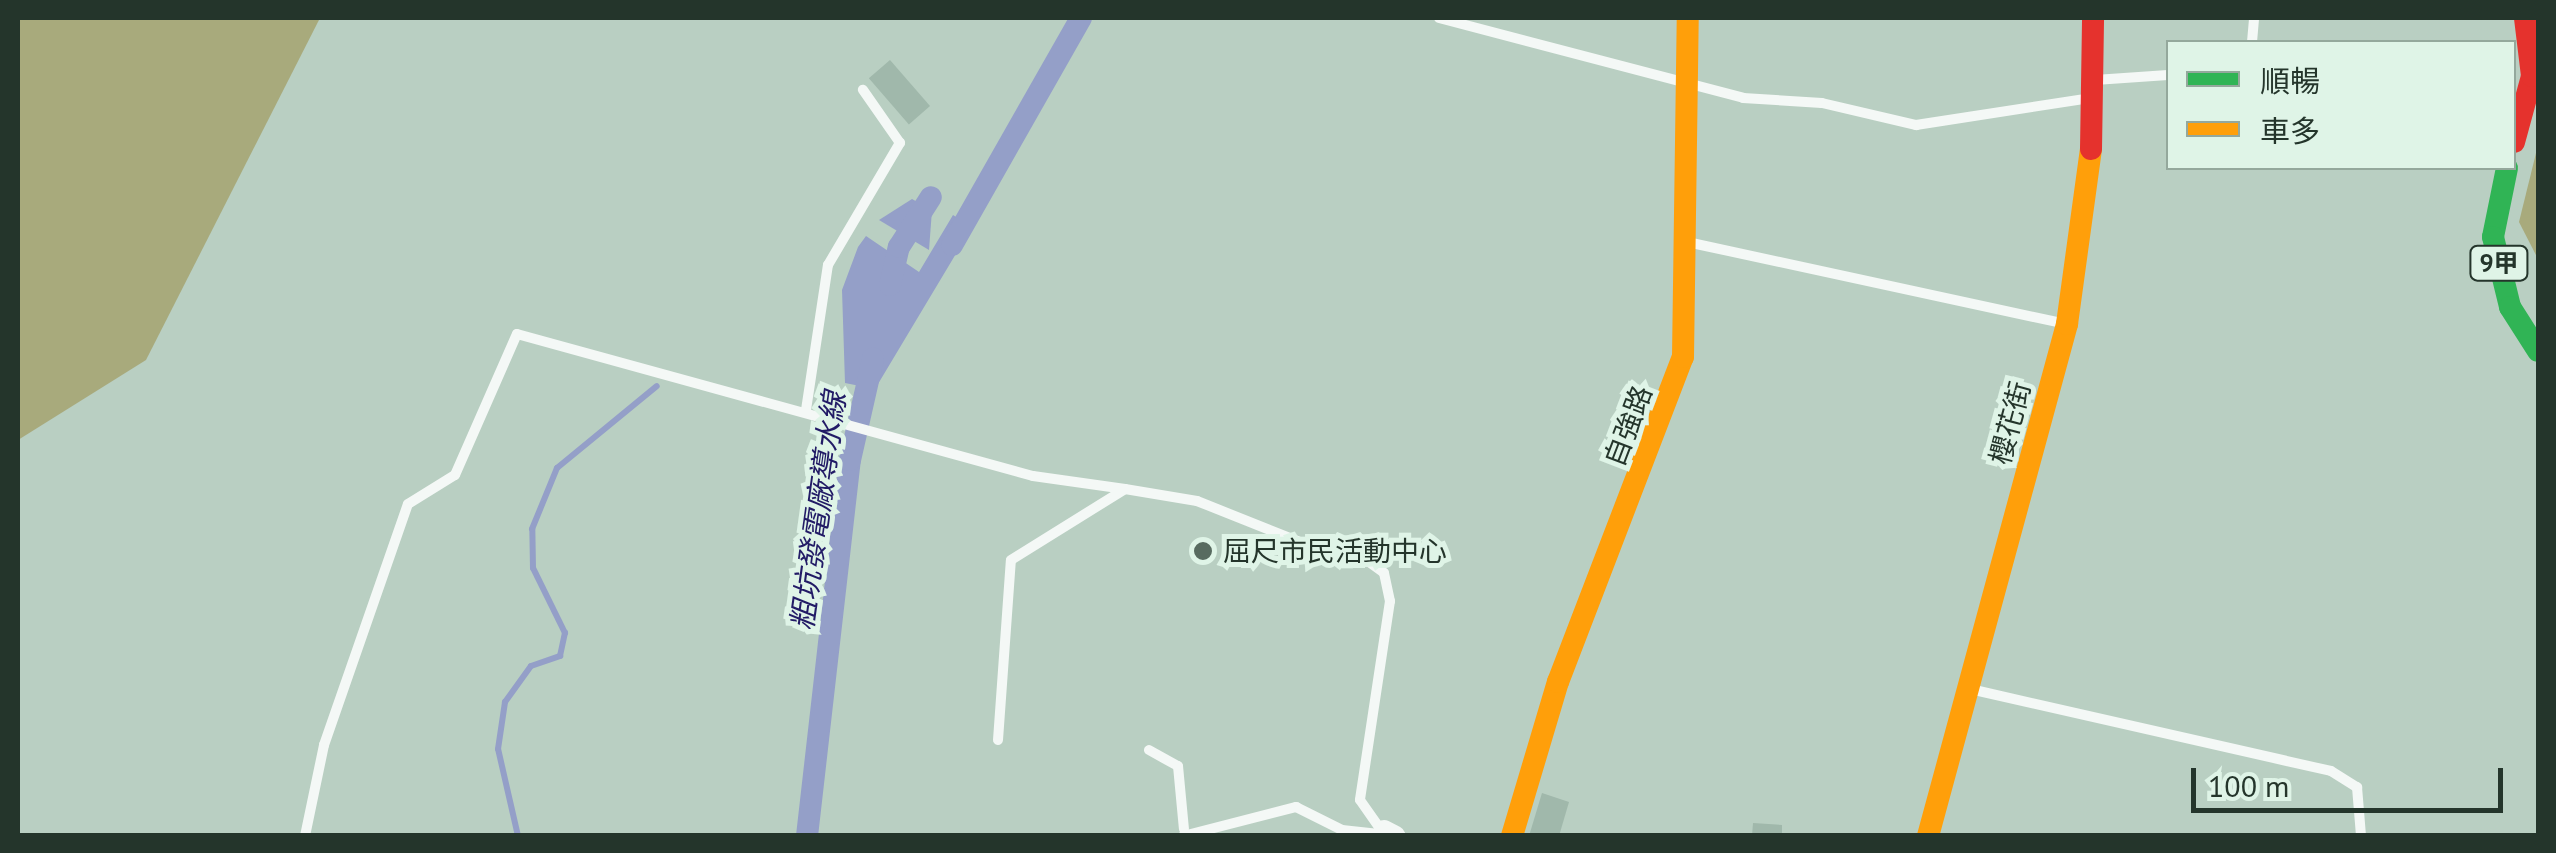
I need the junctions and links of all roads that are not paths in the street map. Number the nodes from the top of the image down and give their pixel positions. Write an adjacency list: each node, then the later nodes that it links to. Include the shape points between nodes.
1 (1439, 18): 6 (lane)
2 (1688, 18): 6 (street, 自強路)
3 (2093, 18): 7 (street, 櫻花街)
4 (2525, 18): 9 (street, via 2532,76)
5 (2166, 75): 7 (lane)
6 (1688, 82): 7 (lane, via 1916,125); 11 (street, 自強路)
7 (2096, 88): 12 (street, 櫻花街)
8 (863, 90): 14 (lane, via 900,143 828,265)
9 (2516, 135)
10 (2506, 170): 13 (street, 9甲, via 2493,238 2510,306)
11 (1686, 242): 12 (lane); 22 (street, 自強路, via 1683,357 1671,404 1558,682)
12 (2067, 324): 16 (street, 櫻花街)
13 (2538, 351)
14 (806, 410): 15 (lane, via 1032,476); 21 (lane, via 518,334 455,474 408,504 324,745)
15 (1125, 489): 17 (lane, via 1011,560); 20 (lane, via 1196,501 1305,544 1358,554 1384,573 1390,602 1360,800)
16 (1969, 689): 23 (street, 櫻花街); 24 (lane, via 2330,772 2357,787)
17 (998, 740)
18 (1149, 750): 19 (lane, via 1178,766)
19 (1184, 832): 20 (lane, via 1296,807 1342,830)
20 (1384, 834)
21 (305, 836)
22 (1512, 836)
23 (1928, 836)
24 (2362, 836)

